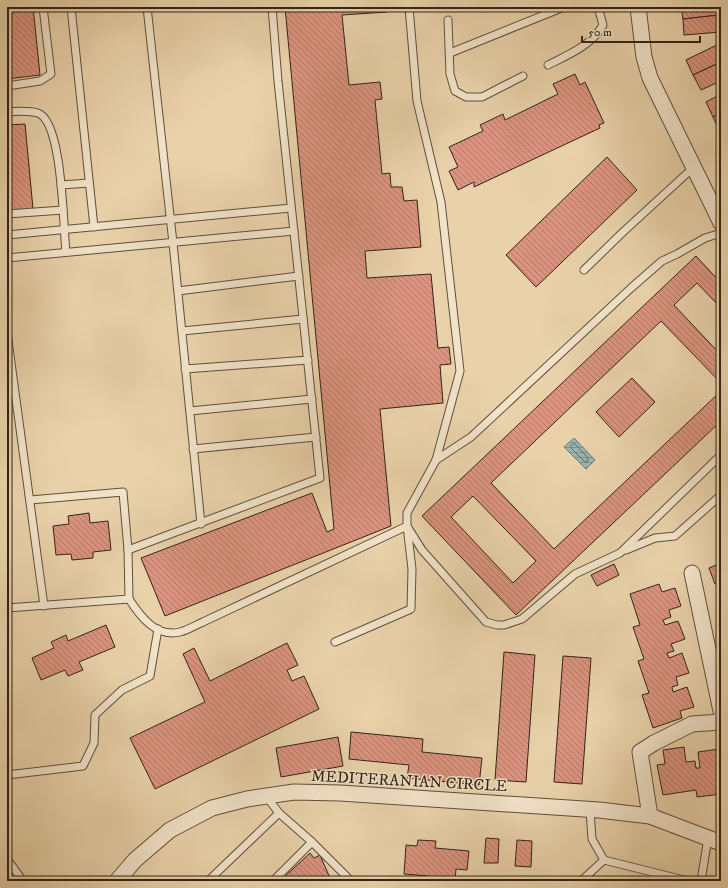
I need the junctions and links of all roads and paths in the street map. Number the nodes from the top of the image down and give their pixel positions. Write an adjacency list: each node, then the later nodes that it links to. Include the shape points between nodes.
1 (43, 7): 9 (lane); 14 (lane, via 51,74 40,81)
2 (71, 7): 17 (lane)
3 (147, 7): 22 (lane)
4 (272, 7): 19 (lane)
5 (409, 7): 45 (lane, via 417,101 441,202 460,371)
6 (564, 7): 11 (lane)
7 (598, 7): 12 (lane, via 603,25 597,35 574,52)
8 (638, 7): 16 (street, via 644,57 650,78)
9 (33, 8)
10 (448, 20): 11 (lane)
11 (450, 53): 13 (lane, via 450,74 455,91 466,97 482,97)
12 (548, 64)
13 (523, 76)
14 (7, 86)
15 (7, 112): 18 (lane, via 39,113 48,122 56,149)
16 (694, 167): 23 (street); 32 (lane)
17 (89, 183): 18 (lane); 24 (lane)
18 (61, 185): 20 (lane)
19 (291, 208): 22 (lane); 26 (lane)
20 (63, 210): 21 (lane); 25 (lane)
21 (7, 214)
22 (169, 220): 24 (lane); 29 (lane)
23 (721, 223)
24 (94, 227): 25 (lane)
25 (64, 230): 28 (lane); 30 (lane)
26 (294, 231): 29 (lane); 33 (lane)
27 (721, 233): 45 (lane, via 705,238 662,261 471,437)
28 (7, 235)
29 (173, 242): 30 (lane); 34 (lane)
30 (66, 252): 31 (lane)
31 (7, 258)
32 (584, 270)
33 (299, 276): 34 (lane); 35 (lane)
34 (178, 291): 36 (lane)
35 (303, 319): 36 (lane); 38 (lane)
36 (182, 331): 39 (lane)
37 (7, 333): 47 (lane)
38 (308, 360): 39 (lane); 40 (lane)
39 (185, 369): 41 (lane)
40 (312, 399): 41 (lane); 42 (lane)
41 (190, 411): 43 (lane)
42 (316, 437): 43 (lane); 48 (lane, via 320,478)
43 (193, 449): 48 (lane)
44 (721, 455): 51 (lane)
45 (436, 460): 49 (lane, via 407,513)
46 (721, 495): 51 (lane, via 675,536 655,538)
47 (30, 500): 50 (lane, via 123,492); 54 (lane)
48 (201, 524): 50 (lane)
49 (407, 526): 51 (lane, via 422,550 486,622 497,625 522,619 575,574); 56 (lane, via 179,632 164,633); 57 (lane, via 412,569 411,609)
50 (128, 550): 53 (lane)
51 (620, 553)
52 (692, 573): 58 (street)
53 (129, 599): 54 (lane); 56 (lane, via 139,615)
54 (44, 606): 55 (lane)
55 (7, 608)
56 (158, 629): 60 (lane, via 150,676 122,690 95,715 94,743 83,766)
57 (335, 642)
58 (721, 711)
59 (721, 722): 64 (street, via 692,724 640,752)
60 (7, 775)
61 (265, 796): 62 (street, MEDITERANIAN CIRCLE, via 294,792 340,793); 63 (lane); 70 (street, MEDITERANIAN CIRCLE, via 247,798 212,808 170,830 135,860)
62 (590, 810): 64 (street, MEDITERANIAN CIRCLE); 68 (lane, via 592,839)
63 (279, 813): 66 (lane); 71 (lane)
64 (650, 816): 65 (street, MEDITERANIAN CIRCLE)
65 (715, 841): 76 (lane)
66 (312, 842): 72 (lane); 73 (lane, via 348,878)
67 (7, 859): 69 (lane)
68 (604, 860): 74 (lane); 75 (lane)
69 (23, 881)
70 (117, 881)
71 (208, 881)
72 (272, 881)
73 (346, 881)
74 (581, 881)
75 (688, 881)
76 (701, 881)

